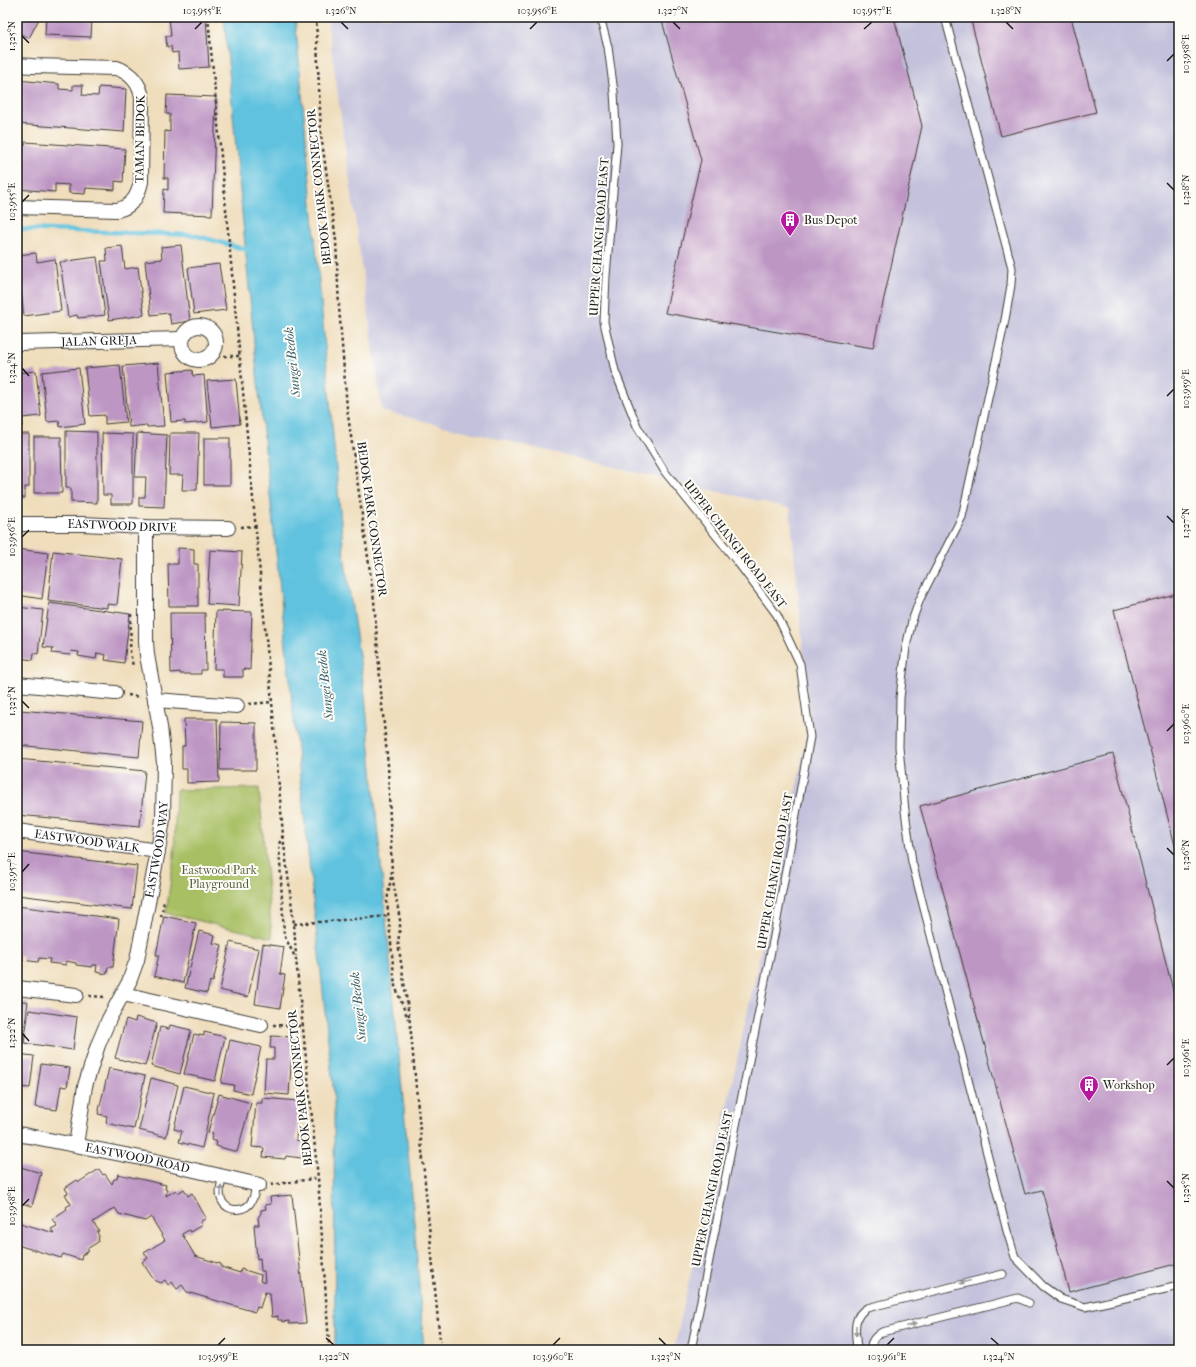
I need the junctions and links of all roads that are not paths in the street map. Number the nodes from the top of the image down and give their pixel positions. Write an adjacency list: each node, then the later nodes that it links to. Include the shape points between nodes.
1 (600, 17): 27 (lane, UPPER CHANGI ROAD EAST, via 608,47 617,144 604,322 615,371 637,426 665,472 778,616 800,664 810,737 774,936)
2 (945, 17): 25 (lane, via 1012,274 1005,320 962,517 920,599 906,647 900,698 899,747 912,862 1015,1257 1061,1299 1085,1307)
3 (17, 65): 4 (street, TAMAN BEDOK, via 117,68 135,81 142,98 141,182 137,195 129,206 118,210)
4 (17, 207)
5 (182, 340): 5 (street, via 183,350 191,359 202,361 212,356 215,351 216,340 211,330 205,327 193,327 184,334); 6 (street, JALAN GREJA)
6 (17, 343)
7 (17, 524): 8 (street, EASTWOOD DRIVE)
8 (146, 527): 9 (street, EASTWOOD DRIVE); 12 (street, EASTWOOD WAY, via 146,641)
9 (228, 528)
10 (17, 684): 11 (street)
11 (115, 693)
12 (155, 700): 13 (street); 15 (street, EASTWOOD WAY, via 164,763 163,819)
13 (237, 706)
14 (17, 831): 15 (street, EASTWOOD WALK)
15 (158, 851): 17 (street, EASTWOOD WAY, via 137,960)
16 (17, 988): 18 (street)
17 (123, 994): 19 (street); 21 (street, EASTWOOD WAY, via 105,1028 85,1086)
18 (76, 995)
19 (261, 1026)
20 (17, 1134): 21 (street, EASTWOOD ROAD)
21 (76, 1145): 22 (street, EASTWOOD ROAD)
22 (224, 1176): 23 (street, EASTWOOD ROAD); 23 (lane, one-way to 22, via 250,1204 239,1210 229,1208 220,1194)
23 (257, 1185)
24 (1003, 1274): 28 (lane, one-way to 28, via 867,1308 860,1312 856,1319)
25 (1179, 1286)
26 (1029, 1303): 29 (lane, one-way to 26, via 875,1336 882,1332 1018,1298)
27 (691, 1350)
28 (857, 1350)
29 (871, 1350)

